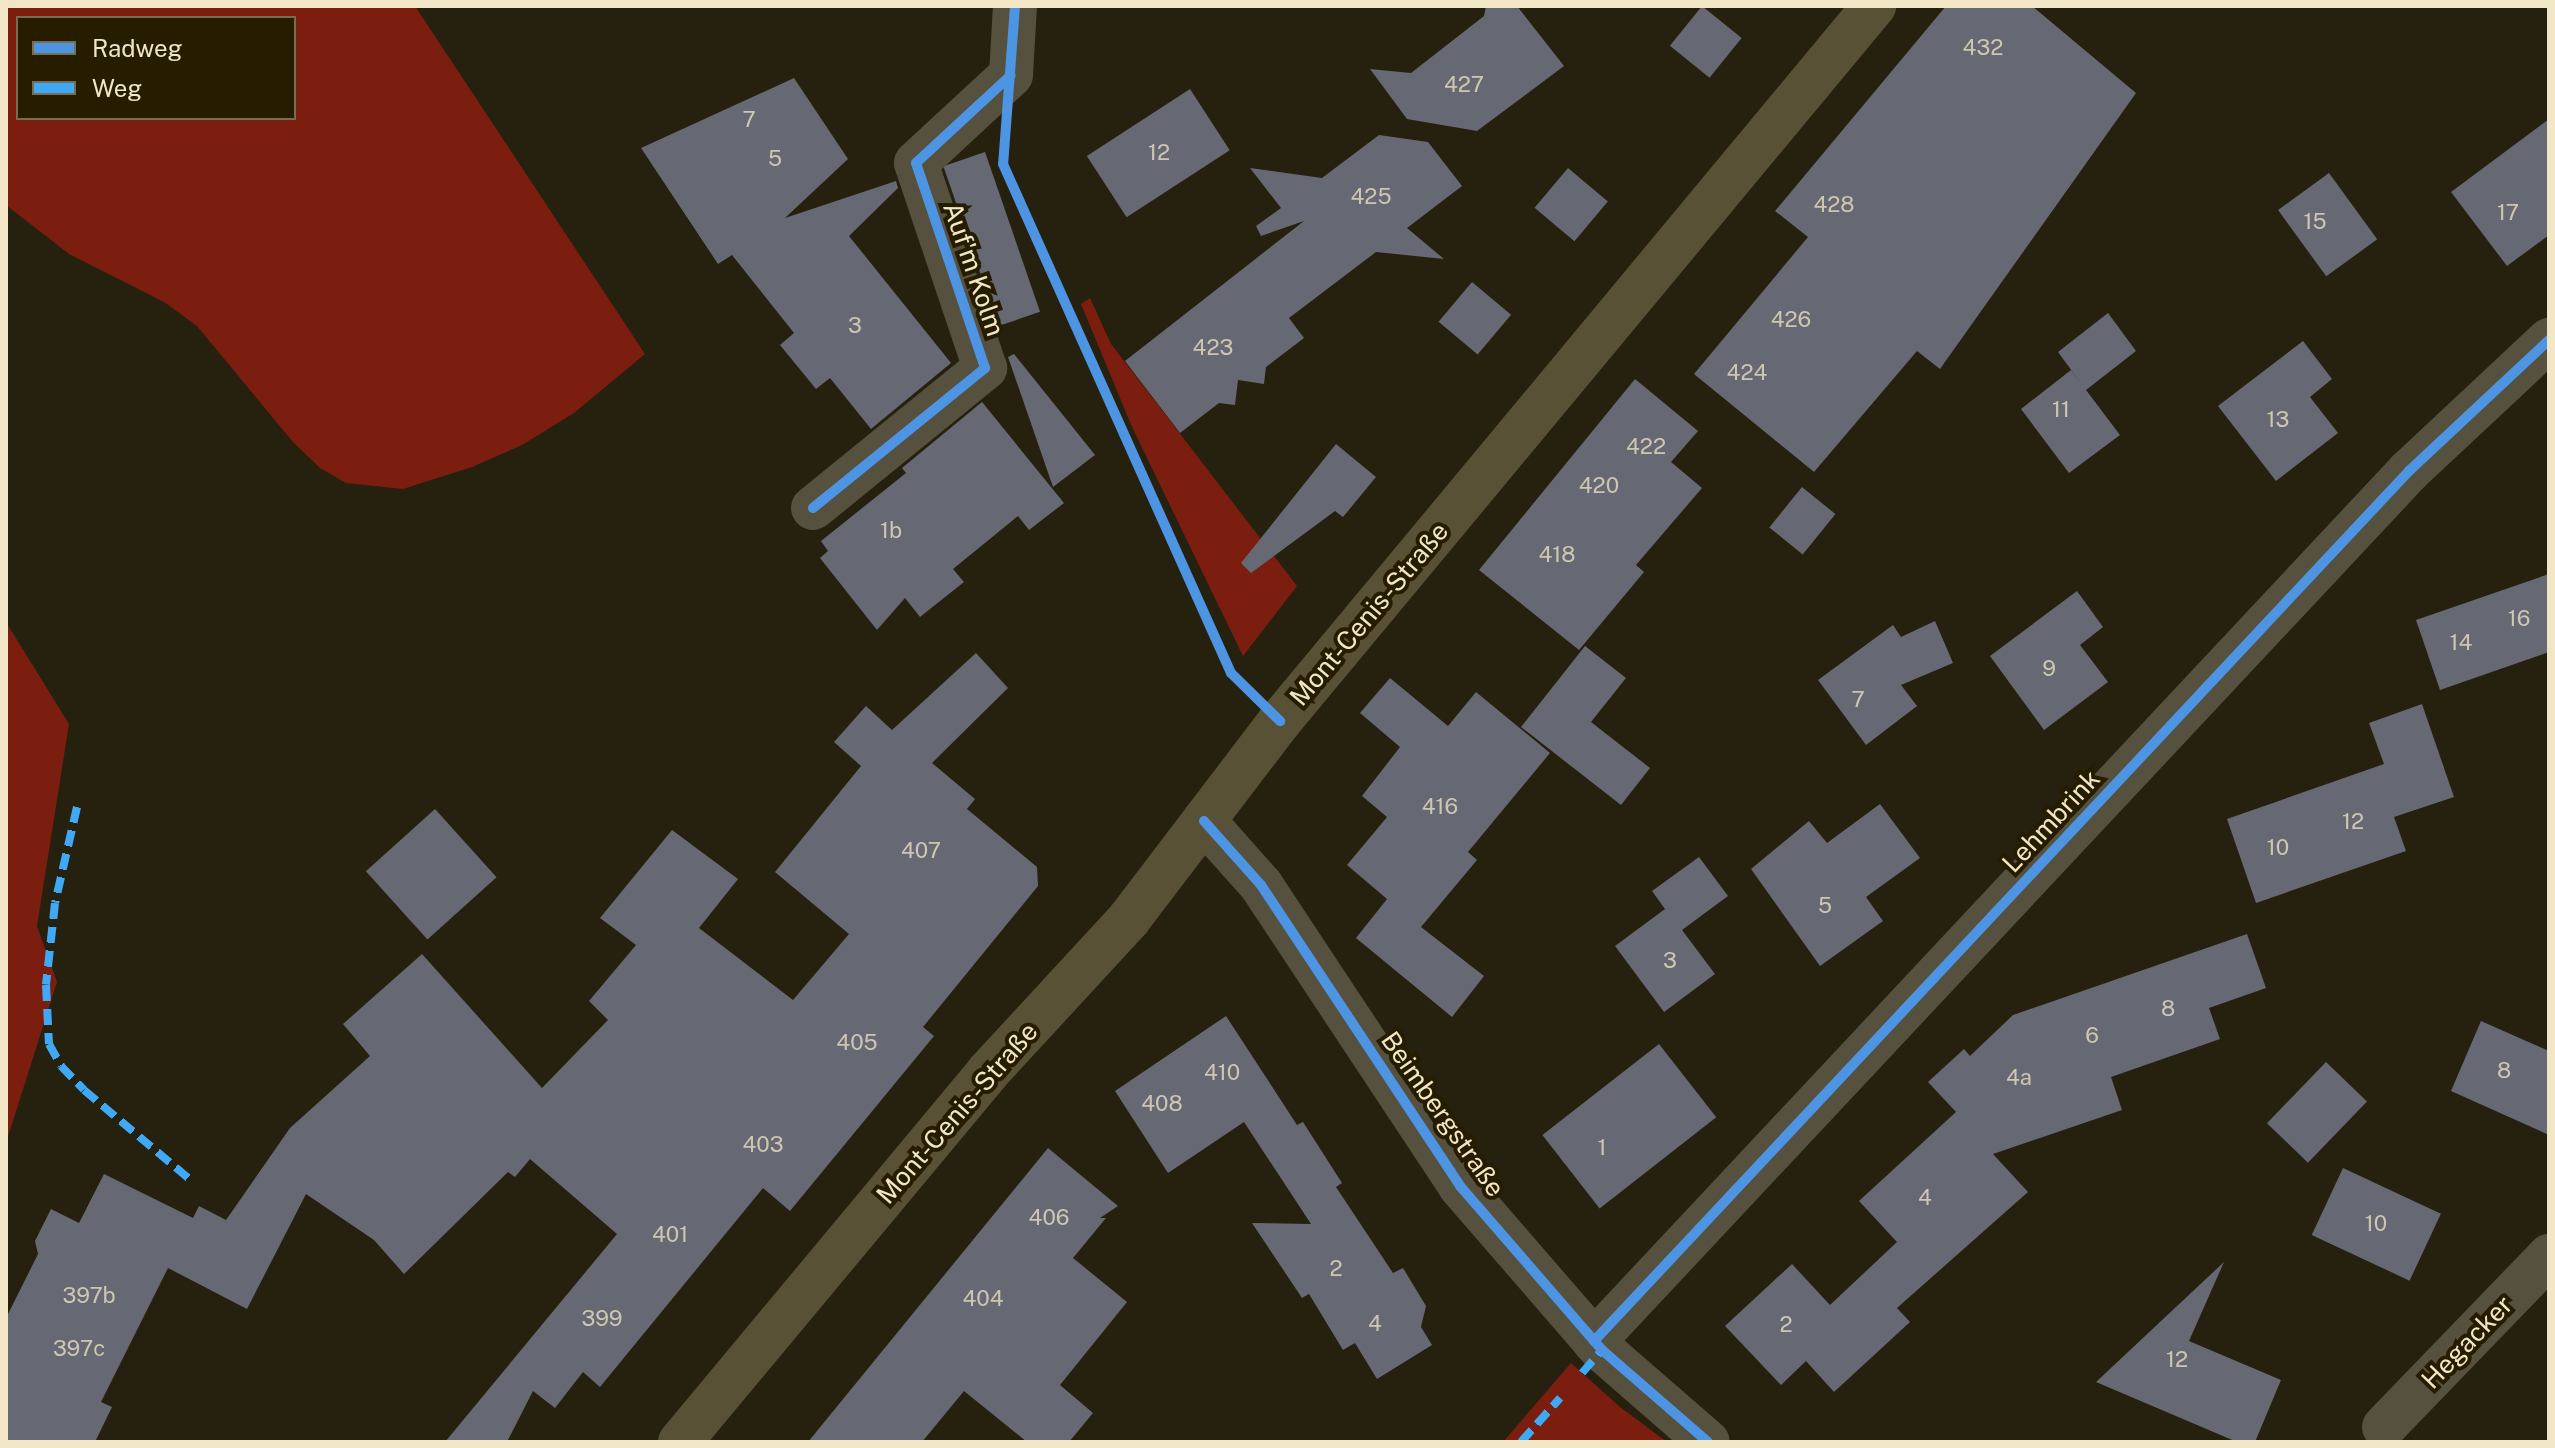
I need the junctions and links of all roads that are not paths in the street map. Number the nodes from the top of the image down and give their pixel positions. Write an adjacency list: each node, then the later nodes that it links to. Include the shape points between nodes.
1 (1015, 6): 4 (street, Auf'm Kolm, via 1011,75 916,163 985,368)
2 (1874, 6): 5 (main road, Mont-Cenis-Straße, via 1289,709)
3 (2549, 340): 7 (street, Lehmbrink, via 2409,471)
4 (813, 508)
5 (1204, 821): 7 (street, Beimbergstraße, via 1261,885 1460,1186); 9 (main road, Mont-Cenis-Straße, via 1129,919 988,1072)
6 (2549, 1256): 8 (street, Hegacker)
7 (1594, 1341): 10 (street, Beimbergstraße)
8 (2384, 1427)
9 (680, 1442)
10 (1708, 1442)

